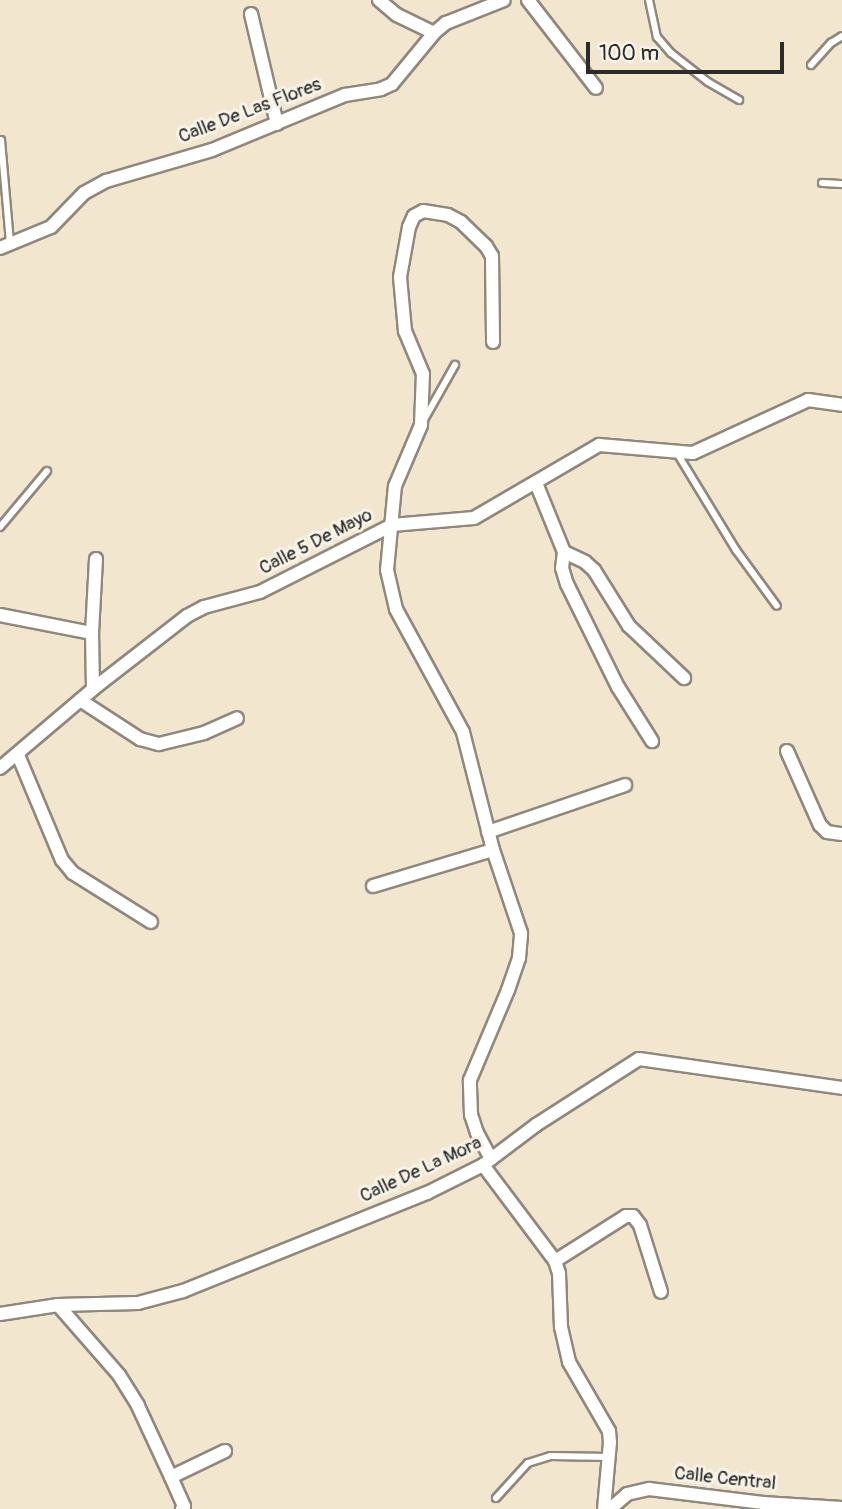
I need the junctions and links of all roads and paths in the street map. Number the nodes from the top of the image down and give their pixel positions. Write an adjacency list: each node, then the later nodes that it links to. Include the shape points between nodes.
1 (379, 0): 6 (street, via 397,15)
2 (504, 0): 6 (street, Calle De Las Flores, via 446,23)
3 (528, 0): 9 (street)
4 (649, 0): 10 (lane, via 657,37 664,45 708,82)
5 (251, 14): 11 (street)
6 (434, 33): 11 (street, Calle De Las Flores, via 392,84 345,94)
7 (842, 36): 8 (lane)
8 (811, 65)
9 (596, 88)
10 (739, 100)
11 (277, 124): 15 (street, Calle De Las Flores, via 212,150 106,181 84,193 51,227)
12 (1, 140): 15 (lane)
13 (822, 183): 14 (lane)
14 (842, 184)
15 (5, 246)
16 (493, 342): 19 (street, via 494,268 486,246 448,215 423,211 414,216 400,277 405,331 422,374)
17 (454, 365): 19 (lane)
18 (842, 405): 20 (street, Calle 5 De Mayo, via 808,400 706,448)
19 (421, 425): 23 (street, via 395,486)
20 (677, 453): 22 (street, Calle 5 De Mayo, via 599,445); 27 (lane, via 736,550)
21 (47, 471): 24 (lane)
22 (536, 483): 23 (street, Calle 5 De Mayo, via 474,518); 25 (street)
23 (392, 525): 31 (street, Calle 5 De Mayo, via 260,592 187,616); 39 (street, via 387,570 390,590 463,732)
24 (0, 527)
25 (564, 552): 30 (street, via 594,570 629,626); 34 (street, via 567,584 618,687)
26 (96, 559): 29 (street)
27 (777, 606)
28 (0, 615): 29 (street)
29 (92, 633): 31 (street)
30 (684, 678)
31 (93, 689): 32 (street, Calle 5 De Mayo)
32 (80, 700): 33 (street, via 140,739 159,744 204,733); 36 (street, Calle 5 De Mayo)
33 (237, 718)
34 (652, 741)
35 (787, 751): 40 (street, via 820,825 827,832)
36 (18, 755): 37 (street, Calle 5 De Mayo); 43 (street, via 62,860 74,873)
37 (0, 767)
38 (625, 785): 39 (street)
39 (488, 832): 41 (street)
40 (842, 834)
41 (493, 850): 42 (street); 45 (street, via 522,942 508,990 470,1080 471,1115)
42 (373, 886)
43 (151, 922)
44 (842, 1088): 45 (street, Calle De La Mora, via 639,1059)
45 (487, 1162): 46 (street); 48 (street, Calle De La Mora, via 426,1193 183,1291 138,1303)
46 (555, 1261): 47 (street, via 633,1216); 51 (street, via 569,1362 604,1421)
47 (661, 1292)
48 (58, 1305): 49 (street, Calle De La Mora); 52 (street, via 119,1376)
49 (0, 1314)
50 (225, 1451): 52 (street)
51 (609, 1457): 53 (lane, via 551,1456 528,1463); 57 (street)
52 (172, 1477): 56 (street)
53 (496, 1498)
54 (763, 1506): 55 (street, Calle Central); 58 (street, Calle Central, via 638,1490)
55 (842, 1508)
56 (182, 1509)
57 (604, 1509)
58 (610, 1509)

